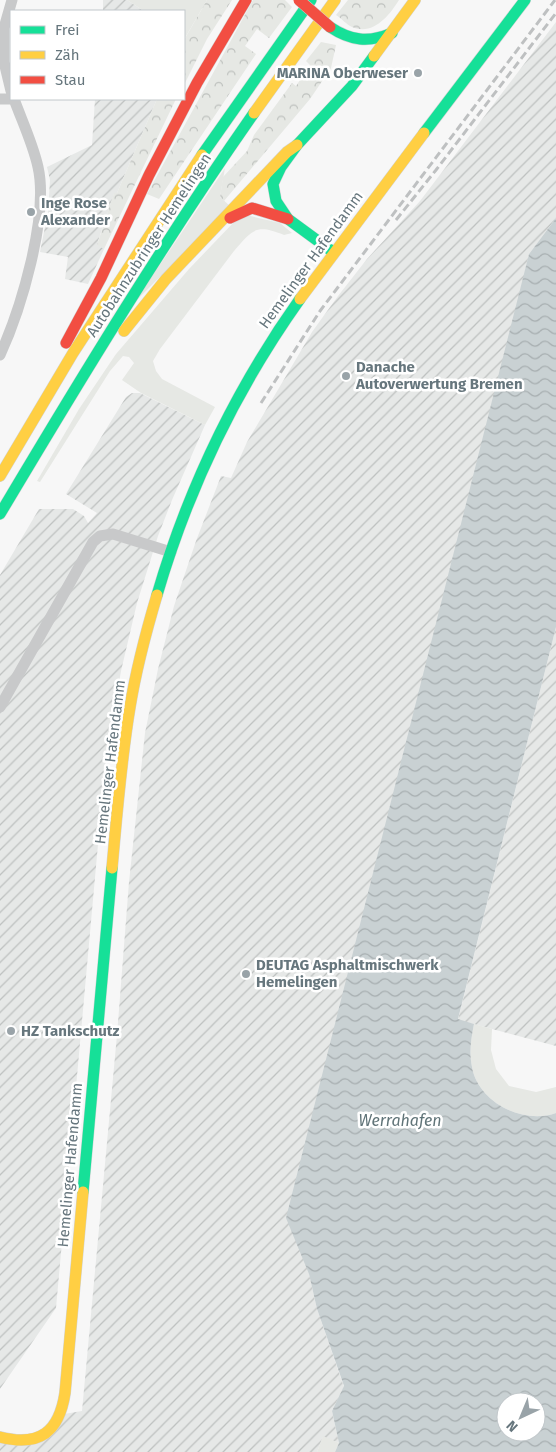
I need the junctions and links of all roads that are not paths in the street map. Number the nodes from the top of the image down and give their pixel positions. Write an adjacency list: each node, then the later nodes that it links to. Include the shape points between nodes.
1 (12, 0): 9 (street, via 4,28 4,62)
2 (246, 0): 17 (main road, via 197,83 101,278 28,409)
3 (299, 0): 8 (main road, bridge, via 345,36 371,41)
4 (311, 0): 17 (main road, Autobahnzubringer Hemelingen, via 193,168)
5 (335, 0): 16 (main road, Autobahnzubringer Hemelingen, via 247,122)
6 (415, 0): 8 (main road)
7 (525, 0): 14 (main road, Hemelinger Hafendamm)
8 (392, 33): 11 (main road, via 352,86)
9 (10, 87)
10 (14, 100): 15 (street, via 38,166 42,194 26,281)
11 (297, 145): 12 (main road, via 273,184 276,201); 13 (main road)
12 (288, 219): 13 (main road, via 252,208); 14 (main road)
13 (219, 224): 16 (main road, via 146,303 95,374)
14 (333, 252): 20 (main road, Hemelinger Hafendamm, via 274,335 227,418)
15 (0, 355)
16 (73, 392): 19 (main road, Autobahnzubringer Hemelingen)
17 (28, 428): 18 (main road, Autobahnzubringer Hemelingen)
18 (0, 476)
19 (0, 514)
20 (170, 552): 21 (street, via 113,534 100,536 93,542); 22 (main road, Hemelinger Hafendamm, via 141,652 121,770 61,1414 43,1435 32,1440 20,1442)
21 (0, 707)
22 (0, 1437)

